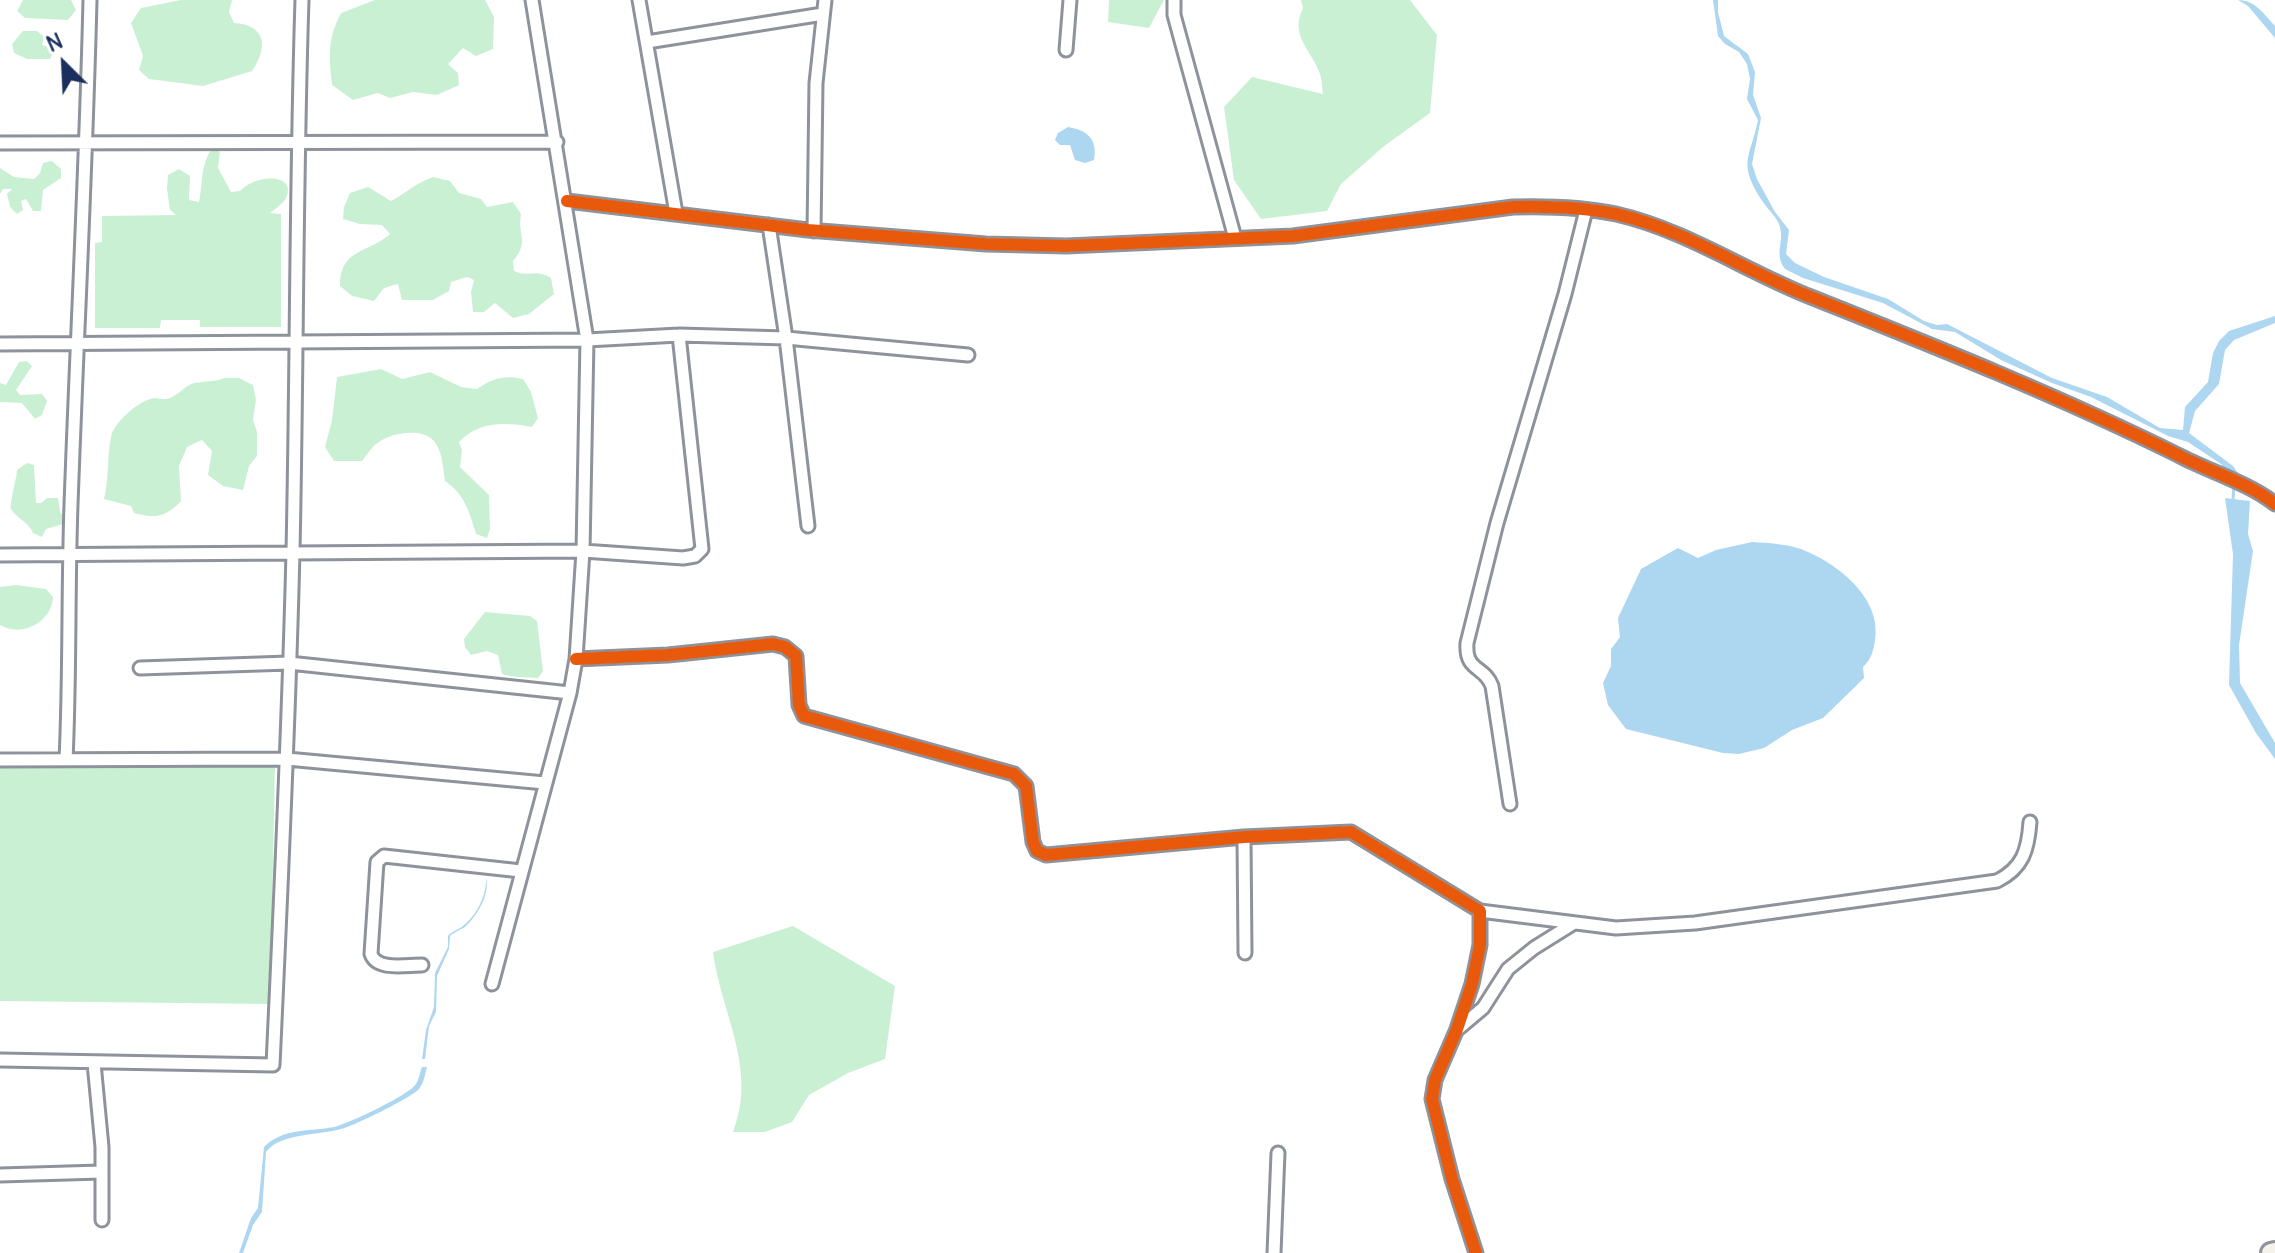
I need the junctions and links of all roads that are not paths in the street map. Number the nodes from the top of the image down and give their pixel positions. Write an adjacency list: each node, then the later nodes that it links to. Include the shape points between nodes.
1 (90, 0): 11 (street)
2 (302, 0): 14 (street)
3 (532, 0): 12 (street)
4 (639, 0): 9 (street)
5 (825, 0): 8 (street)
6 (1070, 0): 10 (street)
7 (1174, 0): 20 (street)
8 (823, 14): 9 (street); 19 (street, via 816,83)
9 (647, 42): 17 (street)
10 (1066, 50)
11 (87, 141): 13 (street); 14 (street); 25 (street)
12 (557, 142): 14 (street); 15 (street)
13 (0, 143)
14 (297, 143): 24 (street)
15 (567, 201): 17 (street); 23 (street)
16 (1586, 210): 20 (street, via 1513,207 1293,236); 28 (street, via 1616,214 1701,244 1809,296 2104,418); 42 (street, via 1467,643 1473,667 1492,686)
17 (676, 213): 18 (street)
18 (769, 225): 19 (street); 22 (street)
19 (814, 231): 20 (street, via 1066,246)
20 (1235, 238)
21 (679, 335): 22 (street); 23 (street); 30 (street, via 702,549 683,558)
22 (786, 338): 27 (street); 29 (street)
23 (587, 340): 24 (street); 30 (street)
24 (297, 341): 25 (street); 32 (street)
25 (77, 343): 26 (street); 33 (street)
26 (0, 344)
27 (968, 355)
28 (2275, 504)
29 (808, 526)
30 (583, 551): 32 (street); 34 (street)
31 (0, 555): 33 (street)
32 (293, 555): 33 (street); 35 (street)
33 (70, 556): 40 (street)
34 (576, 659): 37 (street); 44 (street, via 785,647 796,656 804,716 1014,774 1026,786 1033,842 1046,855)
35 (289, 663): 36 (street); 37 (street); 38 (street)
36 (140, 668)
37 (570, 693): 41 (street)
38 (287, 759): 40 (street); 41 (street); 53 (street, via 273,1065)
39 (0, 760): 40 (street)
40 (66, 760)
41 (545, 783): 45 (street)
42 (1510, 804)
43 (2030, 822): 47 (street, via 2022,859 2014,872 1997,881 1695,923 1616,928)
44 (1244, 837): 46 (street, via 1351,832); 48 (street)
45 (521, 871): 49 (street, via 380,858 373,961); 50 (street)
46 (1480, 911): 47 (street); 51 (street, via 1480,945)
47 (1574, 923): 51 (street, via 1508,969 1483,1008)
48 (1245, 953)
49 (422, 965)
50 (492, 984)
51 (1457, 1029): 59 (street, via 1432,1099)
52 (0, 1060): 53 (street)
53 (94, 1063): 55 (street)
54 (1278, 1153): 58 (street)
55 (101, 1172): 56 (street); 57 (street)
56 (0, 1175)
57 (102, 1220)
58 (1274, 1253)
59 (1476, 1253)

